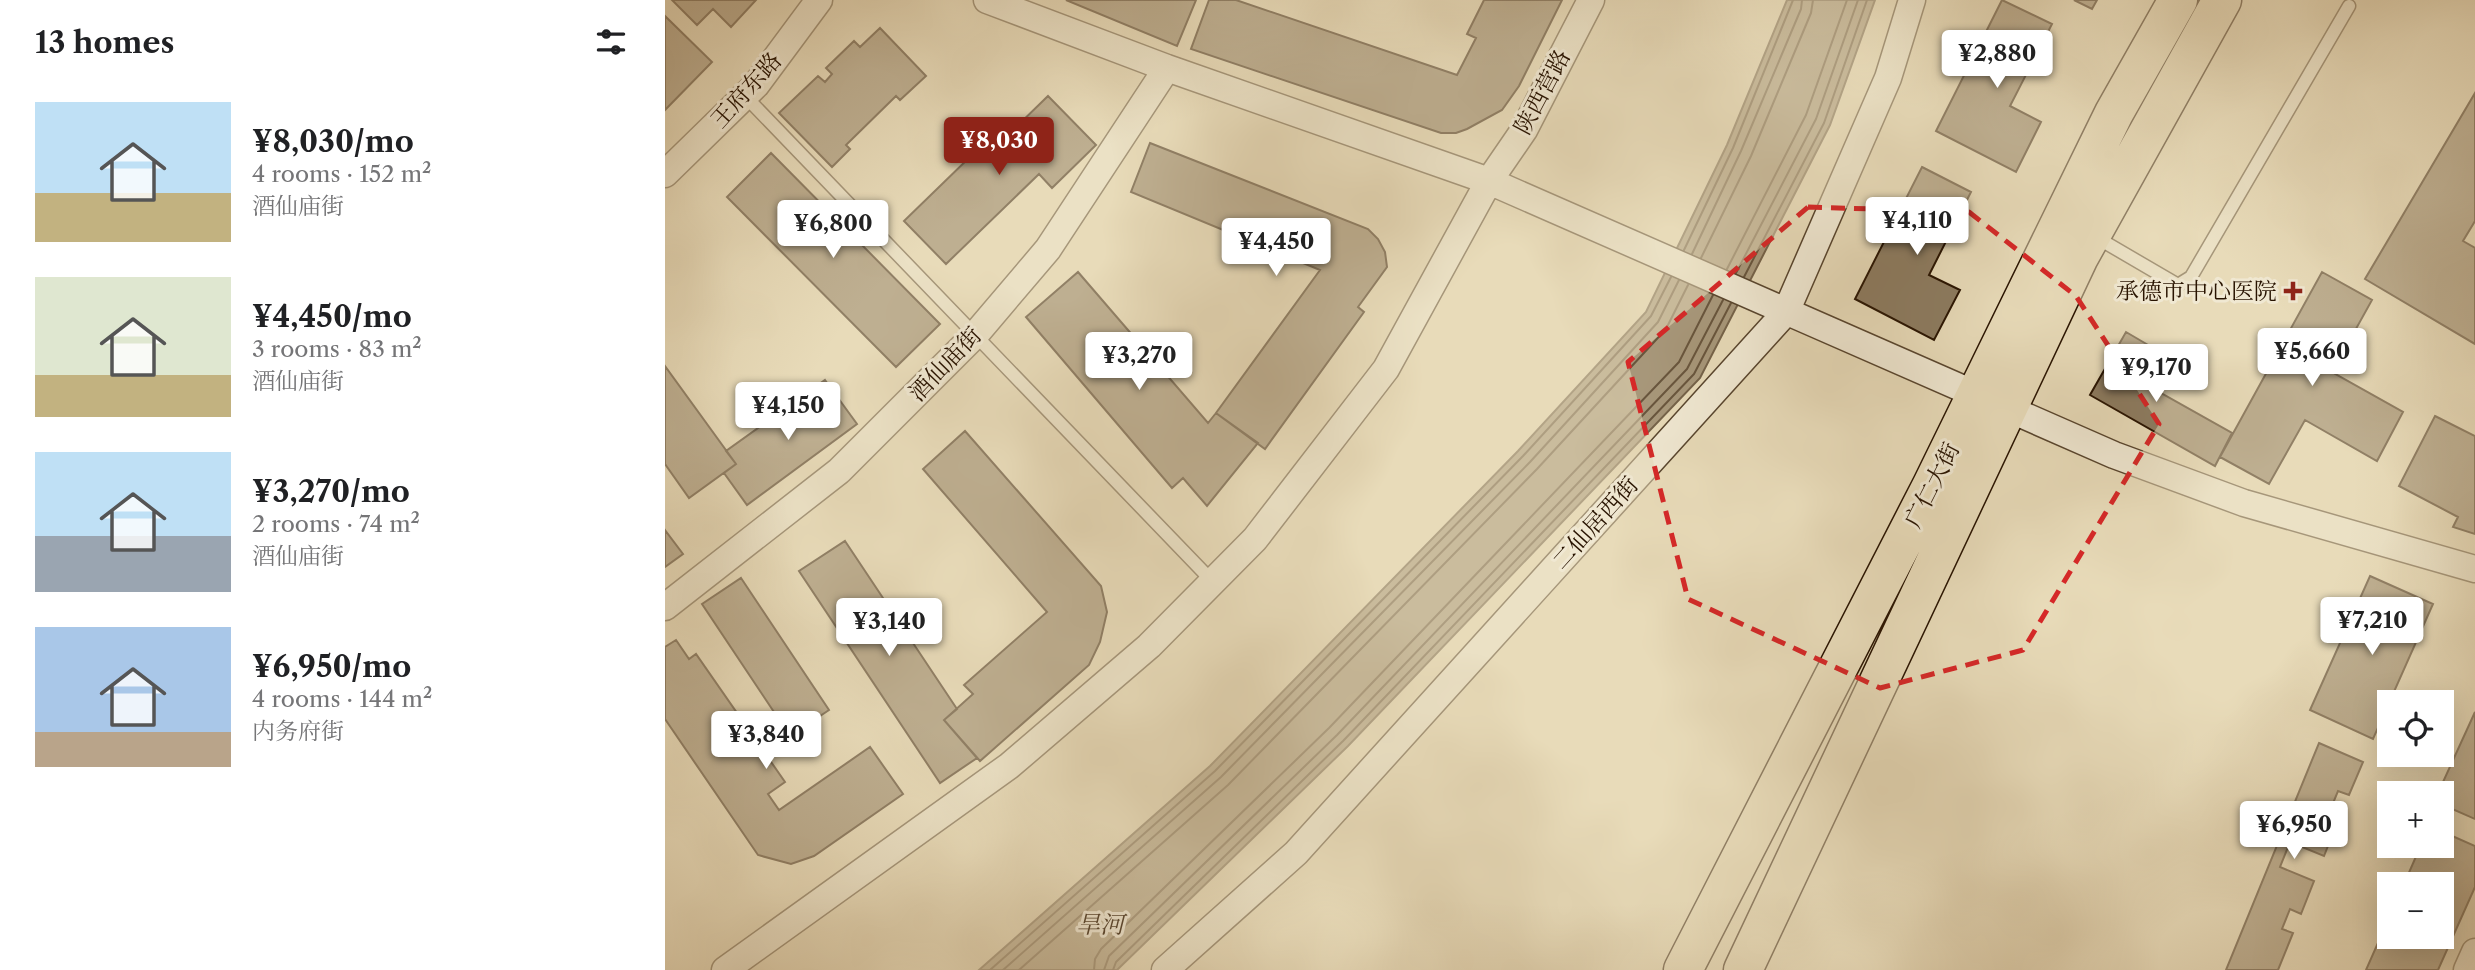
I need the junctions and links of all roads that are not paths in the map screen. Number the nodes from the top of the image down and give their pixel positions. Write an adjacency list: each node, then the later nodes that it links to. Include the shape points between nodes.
1 (819, 0): 9 (street, 王府东路)
2 (987, 0): 8 (street)
3 (1591, 0): 11 (street, 陕西营路, via 1524,130)
4 (1912, 0): 13 (street, 二仙居西街, via 1888,78)
5 (2178, 0): 15 (main road, 广仁大街, via 2114,113)
6 (2222, 0): 12 (main road, 广仁大街)
7 (2349, 6): 12 (lane, via 2191,277 2178,285)
8 (1167, 68): 11 (street); 14 (street, 酒仙庙街, via 1048,249)
9 (745, 96): 10 (street, 王府东路); 14 (lane)
10 (665, 174)
11 (1489, 181): 13 (street); 17 (street, 陕西营路, via 1386,369 1255,539)
12 (2092, 234): 15 (main road, 广仁大街)
13 (1786, 312): 15 (street); 21 (street, 二仙居西街, via 1296,853)
14 (975, 335): 17 (lane); 18 (street, 酒仙庙街, via 839,471)
15 (1992, 401): 16 (street, via 2114,455 2244,503); 22 (main road, 广仁大街); 23 (main road, 广仁大街)
16 (2475, 569)
17 (1213, 582): 20 (street, 陕西营路, via 1149,646 1009,766)
18 (665, 607)
19 (2475, 952): 24 (street)
20 (725, 970)
21 (1165, 970)
22 (1683, 970)
23 (1743, 970)
24 (2467, 970)

